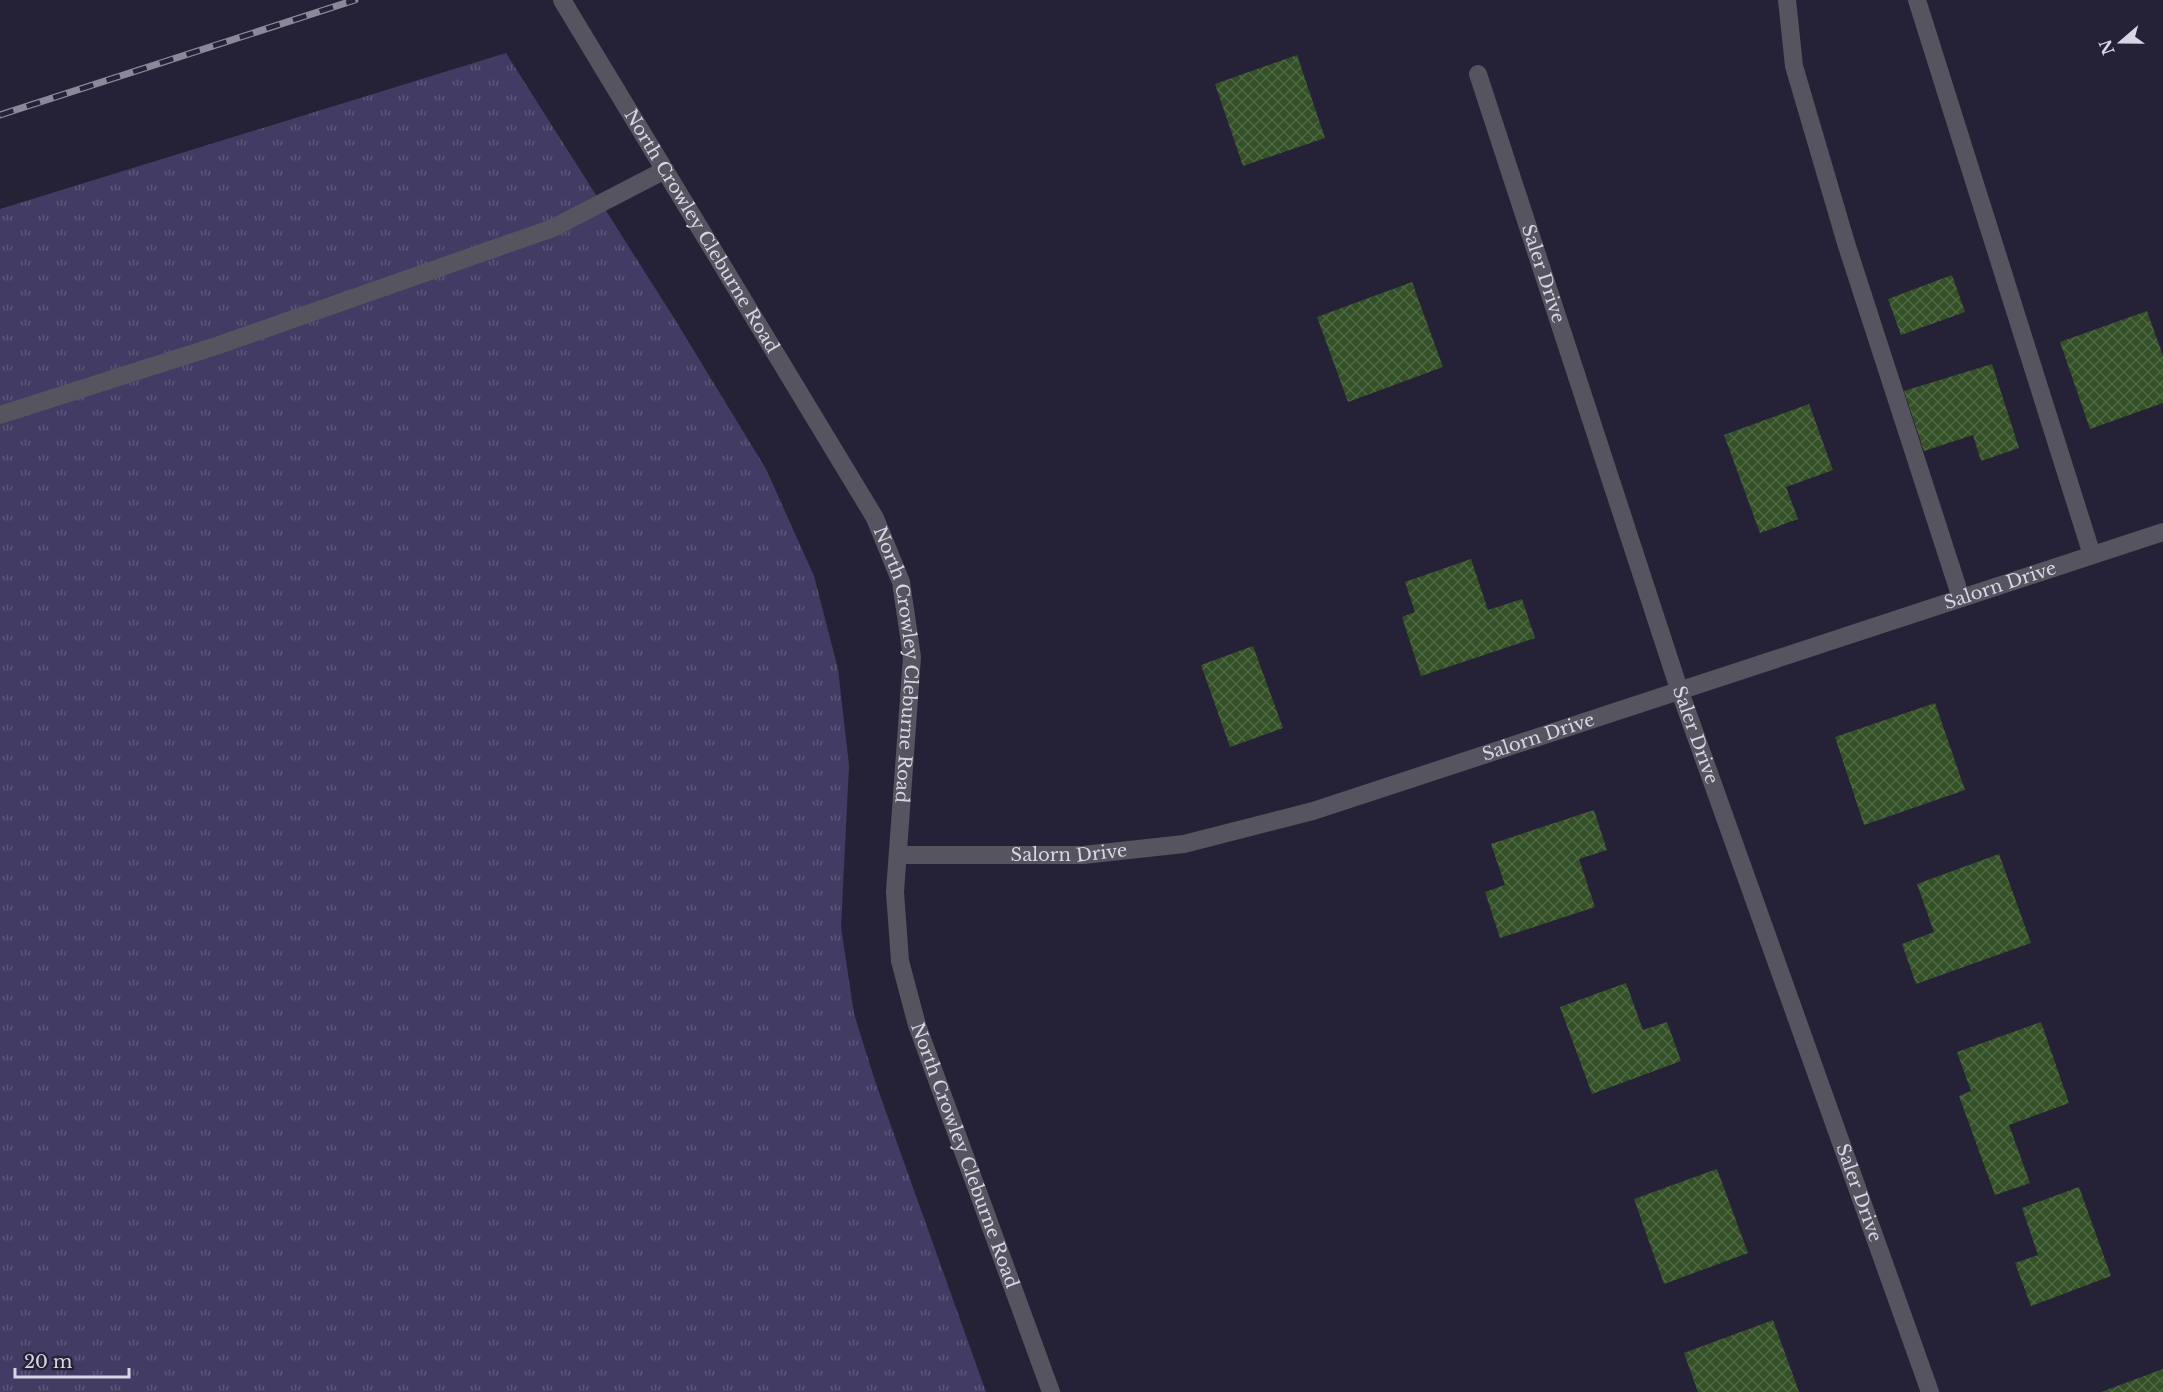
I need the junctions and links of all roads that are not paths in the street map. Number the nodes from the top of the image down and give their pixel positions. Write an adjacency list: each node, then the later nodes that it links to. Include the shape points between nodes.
1 (562, 0): 5 (street, North Crowley Cleburne Road)
2 (1787, 0): 9 (street, via 1794,66 1846,243)
3 (1917, 0): 8 (street)
4 (1478, 74): 10 (street, Saler Drive)
5 (665, 170): 6 (street, via 553,228 219,345); 11 (street, North Crowley Cleburne Road, via 875,518 901,582 912,657)
6 (0, 415)
7 (2163, 532): 8 (street, Salorn Drive)
8 (2092, 555): 9 (street, Salorn Drive)
9 (1961, 598): 10 (street, Salorn Drive)
10 (1679, 689): 11 (street, Salorn Drive, via 1314,811 1184,844 1083,855); 13 (street, Saler Drive)
11 (898, 855): 12 (street, North Crowley Cleburne Road, via 900,961 917,1025)
12 (1050, 1392)
13 (1930, 1392)

